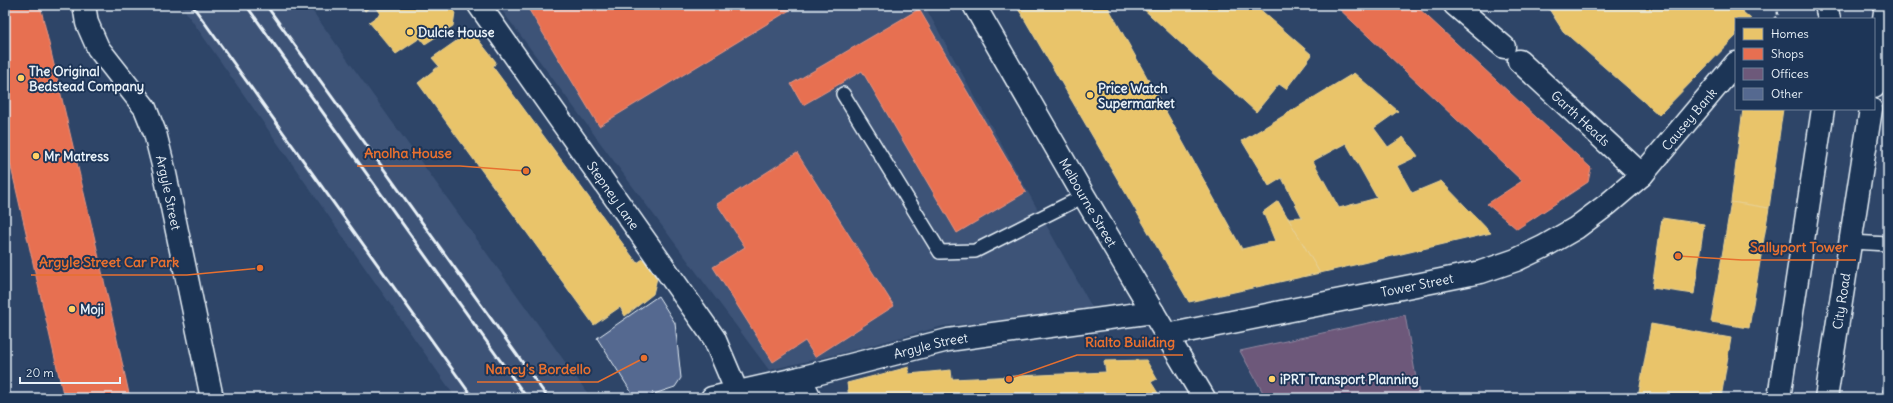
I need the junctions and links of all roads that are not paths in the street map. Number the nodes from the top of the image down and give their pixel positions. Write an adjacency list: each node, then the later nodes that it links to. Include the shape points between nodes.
1 (84, 5): 21 (street, Argyle Street, via 98,48 145,108 155,133)
2 (479, 5): 20 (street, Stepney Lane, via 714,338)
3 (1455, 5): 13 (street, Garth Heads)
4 (1826, 5): 7 (street)
5 (1886, 5): 9 (street)
6 (977, 6): 14 (street, Melbourne Street)
7 (1829, 18)
8 (1735, 64): 13 (street, Causey Bank)
9 (1875, 80)
10 (842, 94): 14 (lane, via 940,252 975,251)
11 (1823, 110): 25 (street)
12 (1871, 110): 15 (street, City Road)
13 (1642, 175): 18 (street, Tower Street, via 1576,228 1516,260 1481,272)
14 (1084, 196): 17 (street, Melbourne Street)
15 (1851, 242): 16 (lane); 26 (street, City Road)
16 (1888, 244)
17 (1153, 312): 18 (street, Melbourne Street); 19 (street, Argyle Street, via 948,340)
18 (1167, 336): 24 (street, Melbourne Street)
19 (800, 378): 20 (street, Argyle Street); 23 (street)
20 (737, 392): 22 (street, Argyle Street)
21 (212, 398)
22 (712, 398)
23 (810, 398)
24 (1204, 398)
25 (1779, 398)
26 (1826, 398)

